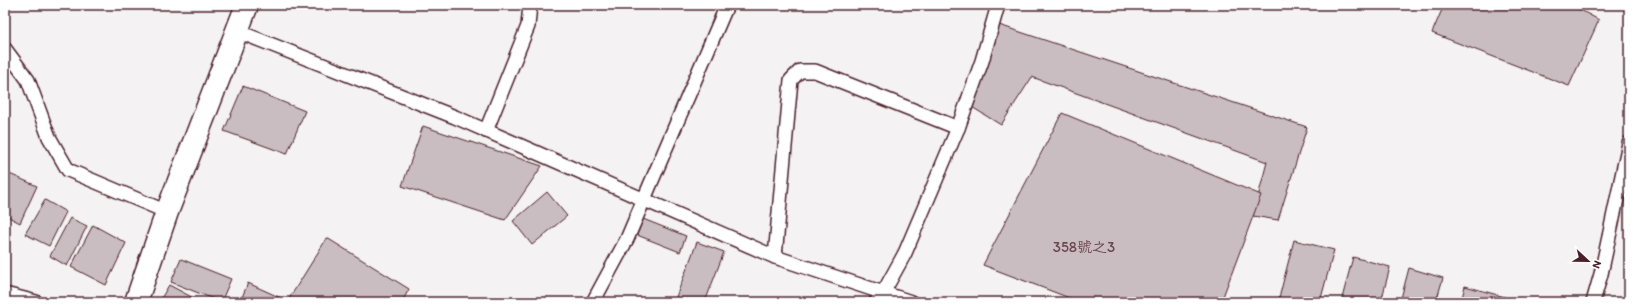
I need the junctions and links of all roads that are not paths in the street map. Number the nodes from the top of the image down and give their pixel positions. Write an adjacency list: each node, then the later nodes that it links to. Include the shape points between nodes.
1 (247, 5): 5 (main road)
2 (530, 5): 8 (lane, via 528,26)
3 (727, 5): 10 (lane)
4 (998, 5): 7 (lane, via 982,61)
5 (236, 31): 8 (lane); 11 (main road)
6 (5, 49): 11 (lane, via 28,80 49,136 68,170)
7 (958, 128): 12 (lane, via 814,71 800,71 791,80); 14 (lane, via 905,253)
8 (486, 131): 10 (lane)
9 (1629, 143): 19 (lane)
10 (644, 200): 12 (lane); 17 (lane, via 627,239)
11 (167, 212): 16 (main road)
12 (775, 257): 14 (lane)
13 (5, 294): 15 (lane)
14 (880, 297): 18 (lane)
15 (36, 302)
16 (136, 302)
17 (593, 302)
18 (911, 302)
19 (1593, 302)

